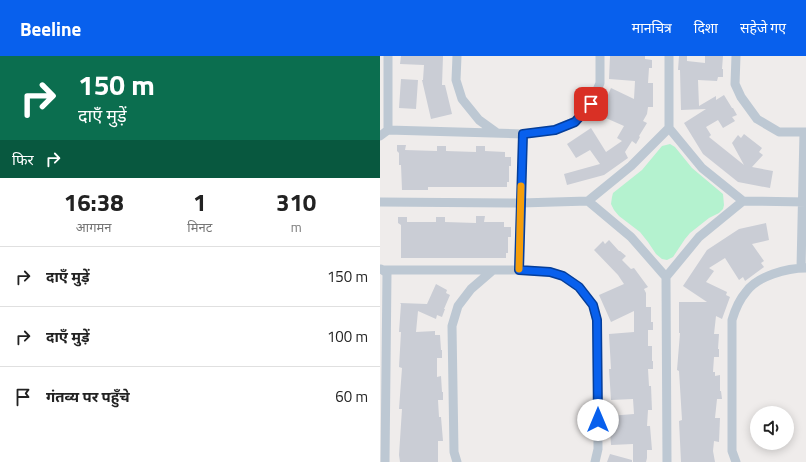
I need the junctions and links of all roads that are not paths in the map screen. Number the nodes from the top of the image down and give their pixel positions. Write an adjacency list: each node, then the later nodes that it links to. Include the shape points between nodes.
1 (388, 56): 8 (street)
2 (456, 56): 9 (street, via 456,80 462,99 479,120)
3 (600, 56): 10 (street, via 600,84 591,104 575,122 555,130)
4 (669, 56): 6 (street)
5 (736, 56): 7 (street, via 735,84 757,119 779,132)
6 (669, 128): 11 (street, via 631,166); 12 (street, via 702,168)
7 (805, 132): 14 (street)
8 (384, 133): 9 (street)
9 (497, 133): 10 (street)
10 (523, 134): 15 (street)
11 (588, 201): 15 (street); 20 (street, via 631,237)
12 (743, 201): 14 (street); 20 (street, via 699,237)
13 (380, 202): 15 (street)
14 (804, 202): 16 (street)
15 (521, 203): 19 (street)
16 (804, 268): 25 (street, via 762,278 747,290 732,320 732,450)
17 (382, 269): 18 (street); 21 (street, via 388,273)
18 (493, 270): 19 (street); 22 (street, via 471,289 458,306 452,326 454,452)
19 (519, 270): 23 (street, via 550,272 563,276 579,287 593,305 597,320 598,449)
20 (666, 277): 24 (street)
21 (386, 462)
22 (457, 462)
23 (595, 462)
24 (667, 462)
25 (736, 462)

